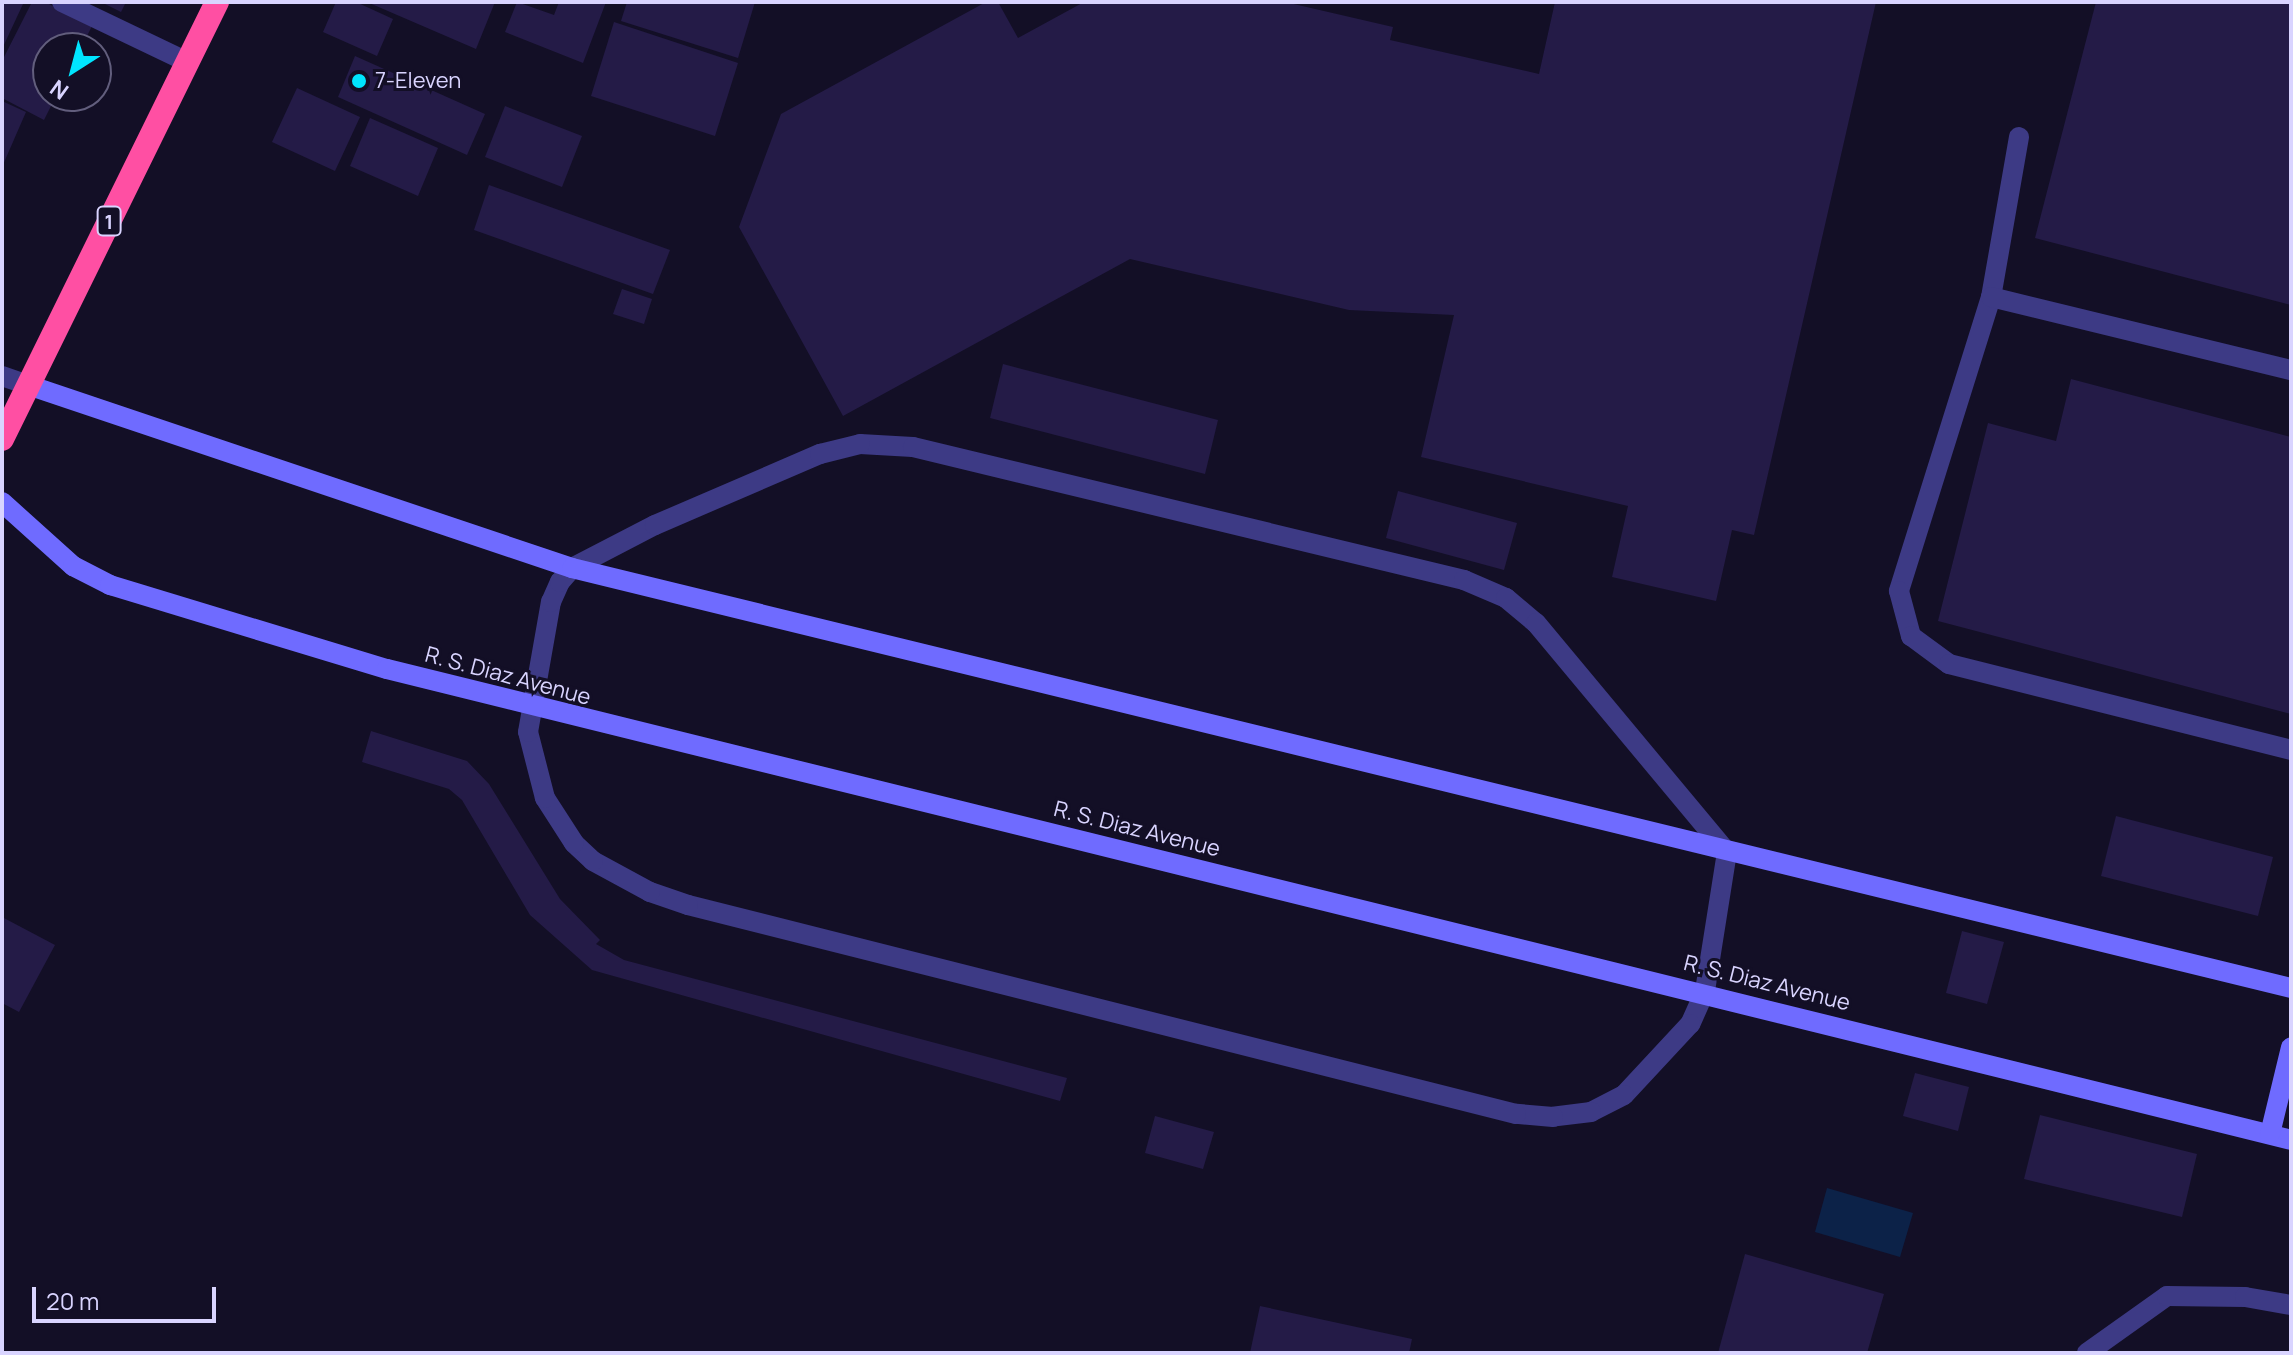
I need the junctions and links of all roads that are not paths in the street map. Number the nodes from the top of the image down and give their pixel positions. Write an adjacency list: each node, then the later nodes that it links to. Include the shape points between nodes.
1 (62, 2): 3 (street)
2 (217, 2): 3 (highway, 1)
3 (187, 62): 8 (highway, 1)
4 (2019, 137): 5 (street)
5 (1991, 297): 6 (street); 13 (street, via 1899,591 1911,636 1949,664)
6 (2291, 370)
7 (2, 376): 8 (street)
8 (28, 385): 9 (highway, 1); 11 (street)
9 (2, 439)
10 (2, 502): 12 (street, R. S. Diaz Avenue, via 73,566 110,585)
11 (572, 568): 12 (street, via 551,602); 14 (street); 14 (street, via 733,490 820,454 860,444 913,447 1449,576 1506,598 1536,623)
12 (530, 708): 16 (street, R. S. Diaz Avenue); 16 (street, via 533,765 560,825 593,861 650,892 1460,1101 1516,1114 1591,1112 1624,1095 1657,1062 1690,1024)
13 (2291, 750)
14 (1727, 852): 15 (street); 16 (street)
15 (2291, 988)
16 (1705, 991): 18 (street, R. S. Diaz Avenue)
17 (2291, 1047): 18 (street)
18 (2270, 1134): 19 (street, R. S. Diaz Avenue)
19 (2291, 1140)
20 (2291, 1305): 21 (street, via 2245,1297 2167,1296)
21 (2087, 1353)

